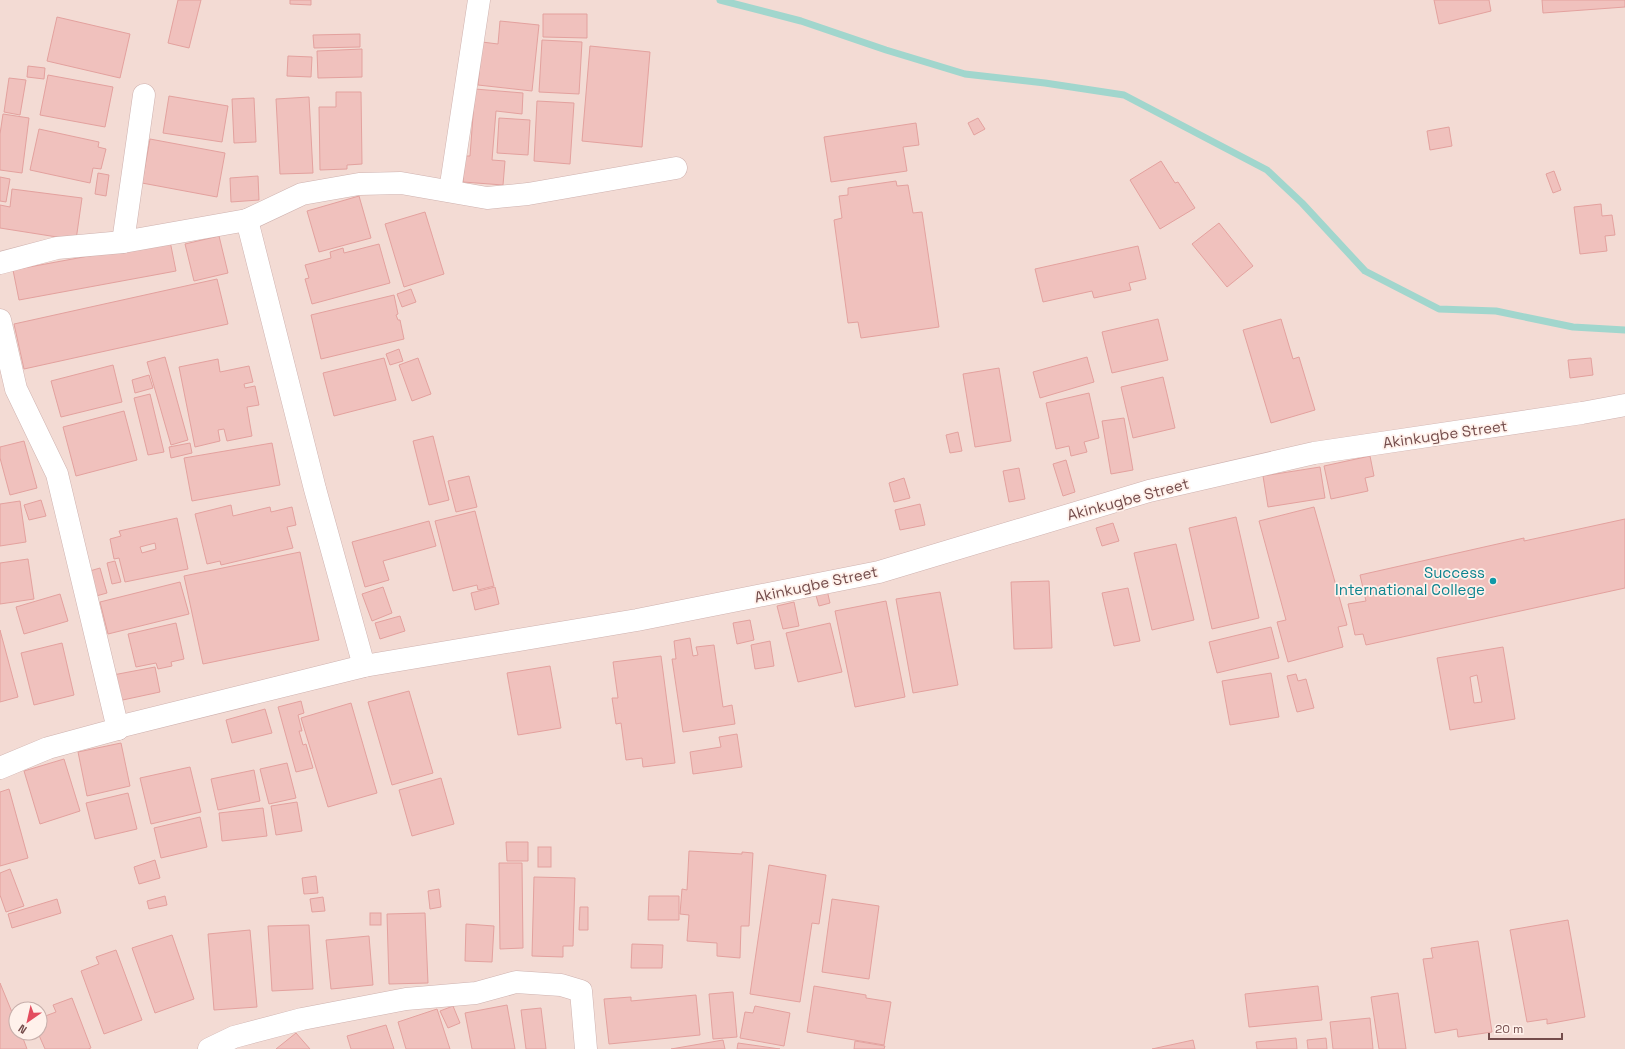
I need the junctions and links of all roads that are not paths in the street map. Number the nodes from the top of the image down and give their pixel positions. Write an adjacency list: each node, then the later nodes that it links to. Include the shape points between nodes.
1 (479, 0): 4 (street)
2 (144, 95): 6 (street)
3 (676, 168): 4 (street, via 528,194 487,198)
4 (450, 191): 5 (street, via 401,182 359,184 302,194)
5 (247, 220): 6 (street); 10 (street, via 315,489)
6 (123, 242): 7 (street, via 57,248)
7 (0, 263)
8 (0, 320): 11 (street, via 16,389 57,474)
9 (1625, 405): 10 (street, Akinkugbe Street, via 1314,453 1149,491 879,572 637,620)
10 (364, 666): 11 (street, Akinkugbe Street)
11 (118, 729): 12 (street, Akinkugbe Street, via 48,748)
12 (0, 768)
13 (209, 1049): 14 (street, via 234,1036 302,1019 406,999 476,994 516,982 561,985 582,991)
14 (586, 1049)

